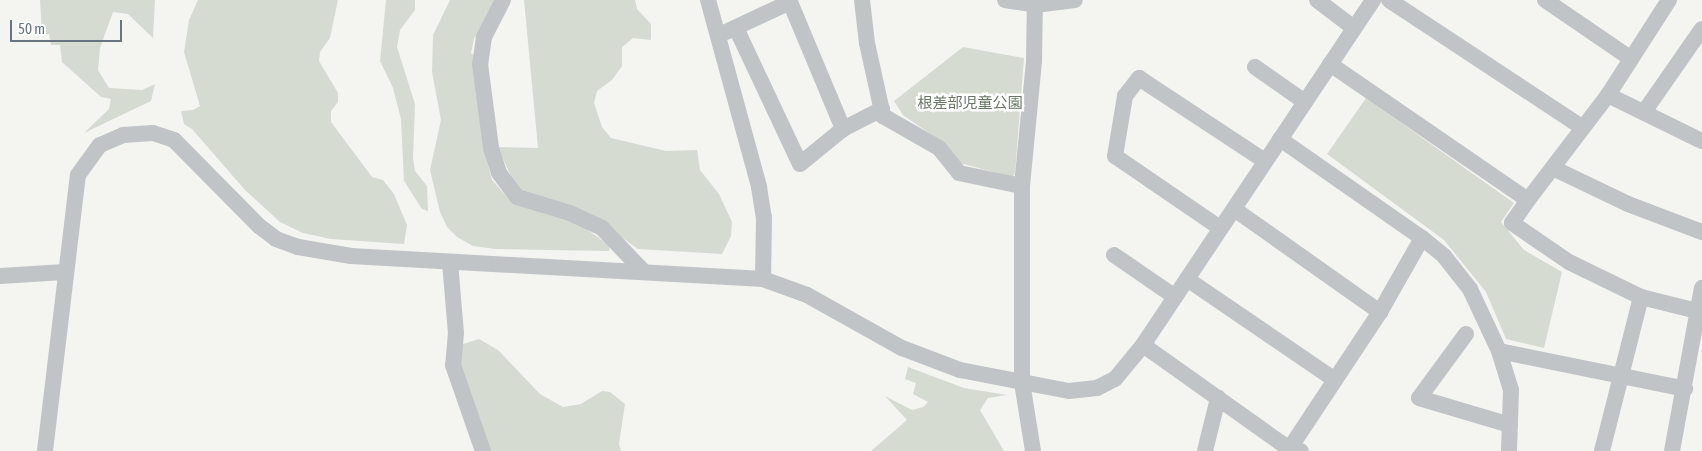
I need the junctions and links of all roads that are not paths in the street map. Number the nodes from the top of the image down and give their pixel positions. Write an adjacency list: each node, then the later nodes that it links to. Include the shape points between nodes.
1 (503, 0): 39 (street, via 484,37 480,64 491,148 499,173 517,197 570,213 602,228)
2 (708, 0): 16 (street)
3 (792, 0): 13 (street); 25 (street)
4 (862, 0): 22 (street, via 867,43)
5 (1005, 0): 12 (street)
6 (1075, 0): 12 (street)
7 (1316, 0): 14 (street)
8 (1373, 0): 14 (street)
9 (1389, 0): 24 (street)
10 (1545, 0): 17 (street)
11 (1669, 0): 17 (street)
12 (1035, 2): 30 (street, via 1034,60)
13 (736, 28): 16 (street); 25 (street, via 800,164)
14 (1354, 28): 18 (street)
15 (1702, 28): 23 (street)
16 (718, 37): 41 (street, via 759,188 764,217)
17 (1630, 58): 20 (street)
18 (1330, 64): 21 (street); 31 (street)
19 (1255, 67): 21 (street)
20 (1608, 94): 23 (street); 24 (street)
21 (1304, 102): 26 (street)
22 (882, 109): 25 (street); 30 (street, via 883,116 939,148 959,173)
23 (1644, 112): 27 (street)
24 (1584, 128): 29 (street)
25 (843, 129)
26 (1280, 139): 28 (street); 35 (street)
27 (1702, 141)
28 (1265, 161): 32 (street); 33 (street, via 1139,78 1125,96 1115,156)
29 (1555, 168): 31 (street); 34 (street, via 1628,204)
30 (1022, 186): 53 (street)
31 (1528, 200): 45 (street, via 1512,223 1569,262)
32 (1234, 209): 33 (street); 47 (street)
33 (1220, 228): 42 (street)
34 (1702, 232)
35 (1422, 238): 47 (street); 50 (street, via 1444,256 1470,289)
36 (1114, 256): 44 (street)
37 (450, 262): 38 (street, via 351,256 298,247 276,239 259,226 174,140 153,133 123,135 100,145 87,159 74,191); 39 (street); 59 (street, via 456,333 453,365)
38 (64, 272): 40 (street); 58 (street)
39 (644, 272): 41 (street)
40 (0, 276)
41 (763, 279): 53 (street, via 807,295 902,348 960,370)
42 (1187, 279): 44 (street); 52 (street)
43 (1702, 288): 46 (street)
44 (1175, 297): 49 (street)
45 (1641, 297): 46 (street); 51 (street)
46 (1697, 311): 54 (street)
47 (1380, 312): 52 (street)
48 (1466, 334): 56 (street, via 1419,398)
49 (1143, 345): 53 (street, via 1115,379 1097,388 1069,391); 55 (street)
50 (1499, 351): 51 (street); 56 (street, via 1511,390)
51 (1621, 376): 54 (street); 63 (street)
52 (1335, 380): 57 (street)
53 (1022, 382): 60 (street)
54 (1685, 389): 64 (street)
55 (1218, 398): 57 (street); 61 (street)
56 (1510, 425): 62 (street)
57 (1292, 450)
58 (45, 451)
59 (483, 451)
60 (1033, 451)
61 (1205, 451)
62 (1509, 451)
63 (1602, 451)
64 (1672, 451)

